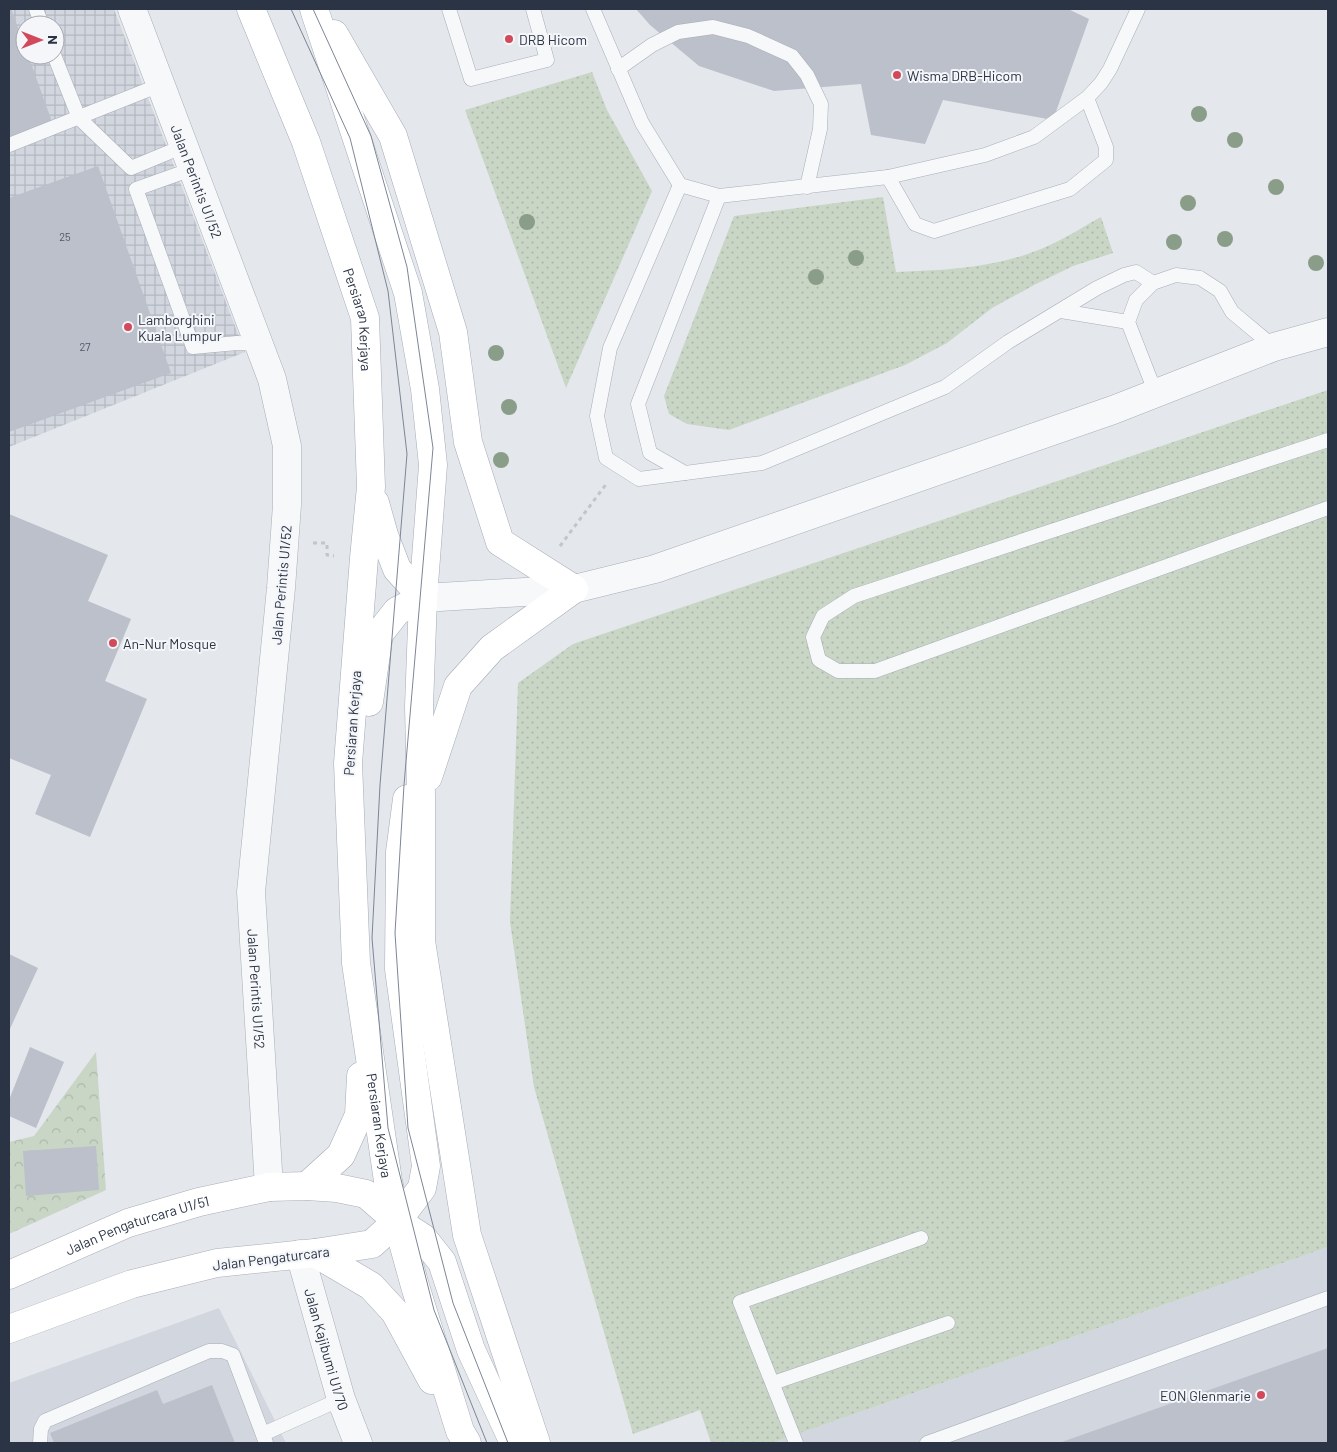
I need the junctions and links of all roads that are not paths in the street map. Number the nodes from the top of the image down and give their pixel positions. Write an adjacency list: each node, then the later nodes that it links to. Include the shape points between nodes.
1 (132, 9): 11 (street, Jalan Perintis U1/52)
2 (251, 9): 29 (main road, Persiaran Kerjaya, via 306,142 365,318)
3 (314, 9): 32 (main road, via 408,293 425,389 433,465)
4 (319, 9): 31 (main road, via 393,136 453,332 468,442 500,542)
5 (449, 9): 6 (lane, via 471,79 547,60)
6 (533, 9)
7 (593, 9): 10 (lane)
8 (1135, 10): 12 (lane, via 1110,68)
9 (58, 65): 13 (lane)
10 (618, 68): 17 (lane, via 642,123); 18 (lane, via 678,32 713,28 748,36 792,56 807,75 821,104 820,129)
11 (160, 85): 13 (lane); 15 (street, Jalan Perintis U1/52)
12 (1086, 98): 16 (lane, via 1034,137 985,155); 16 (lane, via 1106,147 1106,160 1070,189 934,231 915,224)
13 (79, 118): 14 (lane); 15 (lane, via 130,168)
14 (9, 145)
15 (188, 158): 24 (street, Jalan Perintis U1/52); 24 (lane, via 136,189 193,347)
16 (888, 177): 18 (lane)
17 (680, 185): 19 (lane); 28 (lane, via 610,348 597,416 606,458 639,479)
18 (806, 187): 19 (lane)
19 (719, 196): 28 (lane, via 638,404 650,453)
20 (1153, 283): 21 (lane, via 1136,272 1124,275); 22 (lane, via 1136,300); 25 (lane, via 1176,275 1200,278 1220,291 1232,312)
21 (1061, 311): 22 (lane); 28 (lane, via 1008,342 945,386 762,463)
22 (1128, 322): 26 (lane)
23 (1328, 332): 25 (street)
24 (258, 344): 38 (street, Jalan Perintis U1/52, via 272,379 287,446 285,541 251,892)
25 (1274, 348): 26 (street)
26 (1156, 394): 31 (street, via 655,569)
27 (1328, 440): 30 (lane, via 854,596 824,616 813,637 819,660 838,672 875,671)
28 (685, 473)
29 (371, 487): 32 (main road, via 397,569); 35 (main road, Persiaran Kerjaya, via 348,763)
30 (1328, 508)
31 (574, 589): 32 (street); 34 (main road, via 492,648 458,686)
32 (423, 598): 33 (main road); 35 (main road, via 397,611 379,634)
33 (420, 706): 34 (main road); 39 (main road, Jalan Pengaturcara, via 400,852 399,969 426,1166 422,1188)
34 (422, 797): 48 (main road, via 421,941 467,1235)
35 (348, 801): 36 (main road, Persiaran Kerjaya, via 356,963)
36 (365, 1024): 37 (main road, via 359,1115 341,1155); 39 (main road, Persiaran Kerjaya)
37 (307, 1186): 38 (main road); 39 (main road, via 366,1194)
38 (270, 1187): 42 (main road, Jalan Pengaturcara U1/51, via 199,1202 128,1223)
39 (396, 1221): 41 (main road, Jalan Pengaturcara, via 372,1244); 49 (main road, Persiaran Kerjaya); 53 (main road, via 423,1238 442,1262 471,1350)
40 (921, 1238): 46 (lane, via 740,1302)
41 (308, 1254): 45 (main road, Jalan Pengaturcara, via 217,1263 141,1282); 47 (street, Jalan Kajibumi U1/70); 49 (main road, via 371,1286 394,1312)
42 (9, 1275)
43 (1328, 1298): 57 (lane)
44 (948, 1322): 46 (lane)
45 (9, 1329)
46 (773, 1383): 56 (lane)
47 (341, 1399): 50 (lane); 52 (street, Jalan Kajibumi U1/70)
48 (528, 1417): 54 (main road); 55 (lane)
49 (464, 1437)
50 (264, 1438): 51 (lane, via 233,1355 209,1351 45,1421)
51 (40, 1443)
52 (358, 1443)
53 (514, 1443)
54 (536, 1443)
55 (548, 1443)
56 (796, 1443)
57 (927, 1443)

